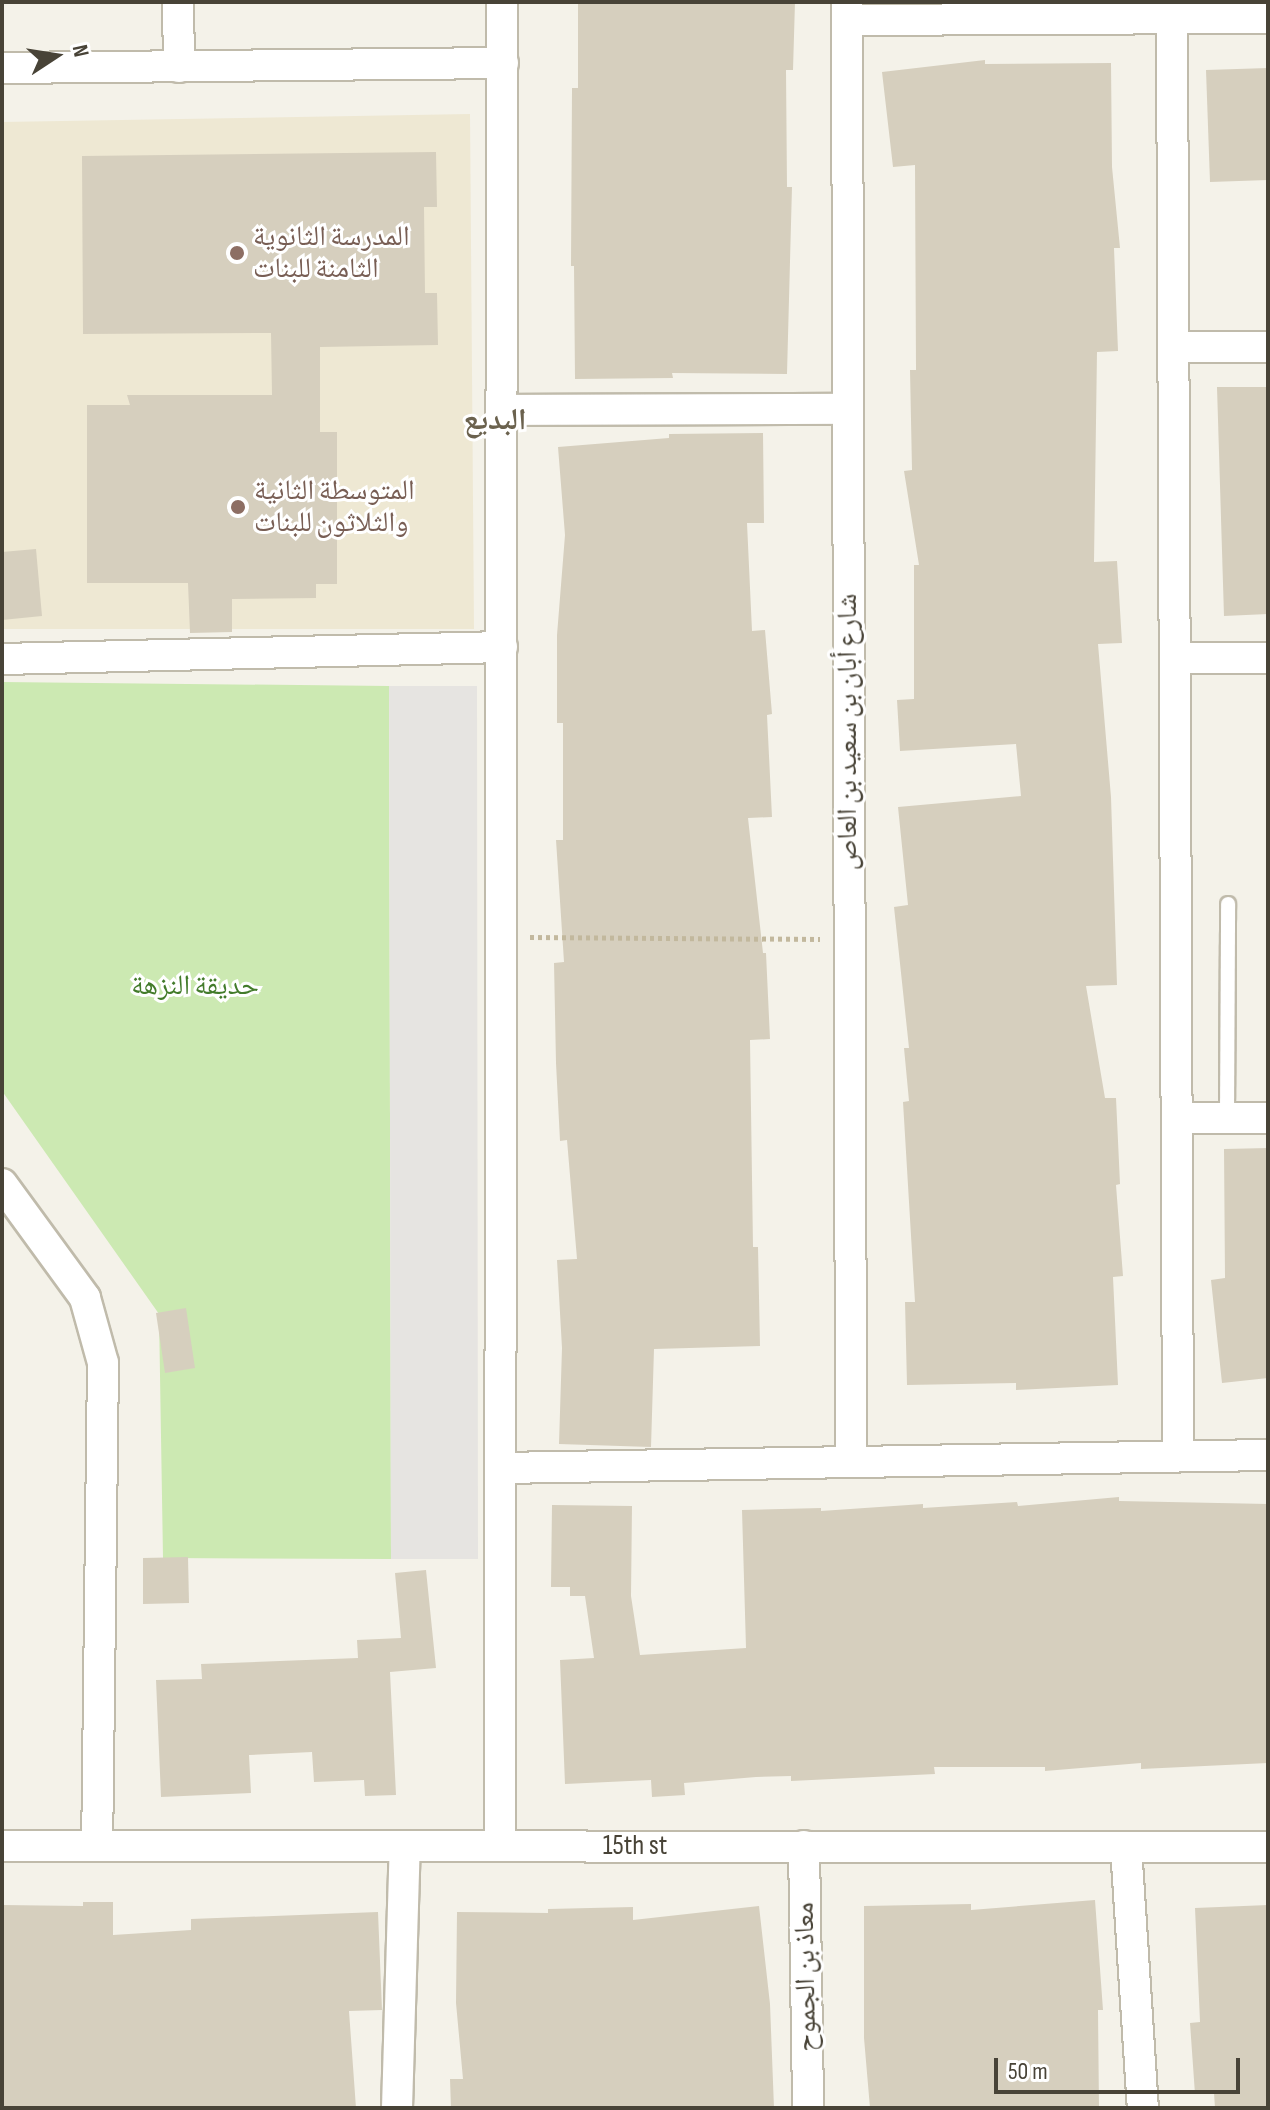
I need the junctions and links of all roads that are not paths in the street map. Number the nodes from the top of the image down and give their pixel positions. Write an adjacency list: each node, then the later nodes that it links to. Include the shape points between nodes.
1 (178, 2): 7 (street)
2 (502, 2): 6 (street)
3 (847, 11): 4 (street); 11 (street, شارع أبان بن سعيد بن العاص)
4 (1172, 18): 5 (street); 9 (street)
5 (1268, 18)
6 (503, 63): 7 (street); 12 (street)
7 (179, 67): 8 (street)
8 (2, 68)
9 (1173, 347): 10 (street); 14 (street)
10 (1268, 347)
11 (848, 409): 12 (street); 24 (street, شارع أبان بن سعيد بن العاص)
12 (503, 410): 13 (street)
13 (502, 647): 16 (street); 25 (street)
14 (1175, 658): 15 (street); 18 (street)
15 (1268, 658)
16 (2, 659)
17 (1228, 904): 19 (lane)
18 (1177, 1118): 19 (street); 23 (street)
19 (1227, 1118): 20 (street)
20 (1268, 1118)
21 (2, 1184): 27 (street, via 85,1298 103,1363)
22 (1268, 1455): 23 (street)
23 (1178, 1456): 24 (street)
24 (851, 1462): 25 (street)
25 (500, 1468): 29 (street)
26 (2, 1846): 27 (street, 15th st)
27 (97, 1846): 28 (street, 15th st)
28 (405, 1846): 29 (street, 15th st); 33 (street)
29 (500, 1846): 30 (street, 15th st)
30 (804, 1846): 31 (street, 15th st); 34 (street, معاذ بن الجموح)
31 (1126, 1847): 32 (street, 15th st); 35 (street)
32 (1268, 1847)
33 (397, 2108)
34 (808, 2108)
35 (1143, 2108)

